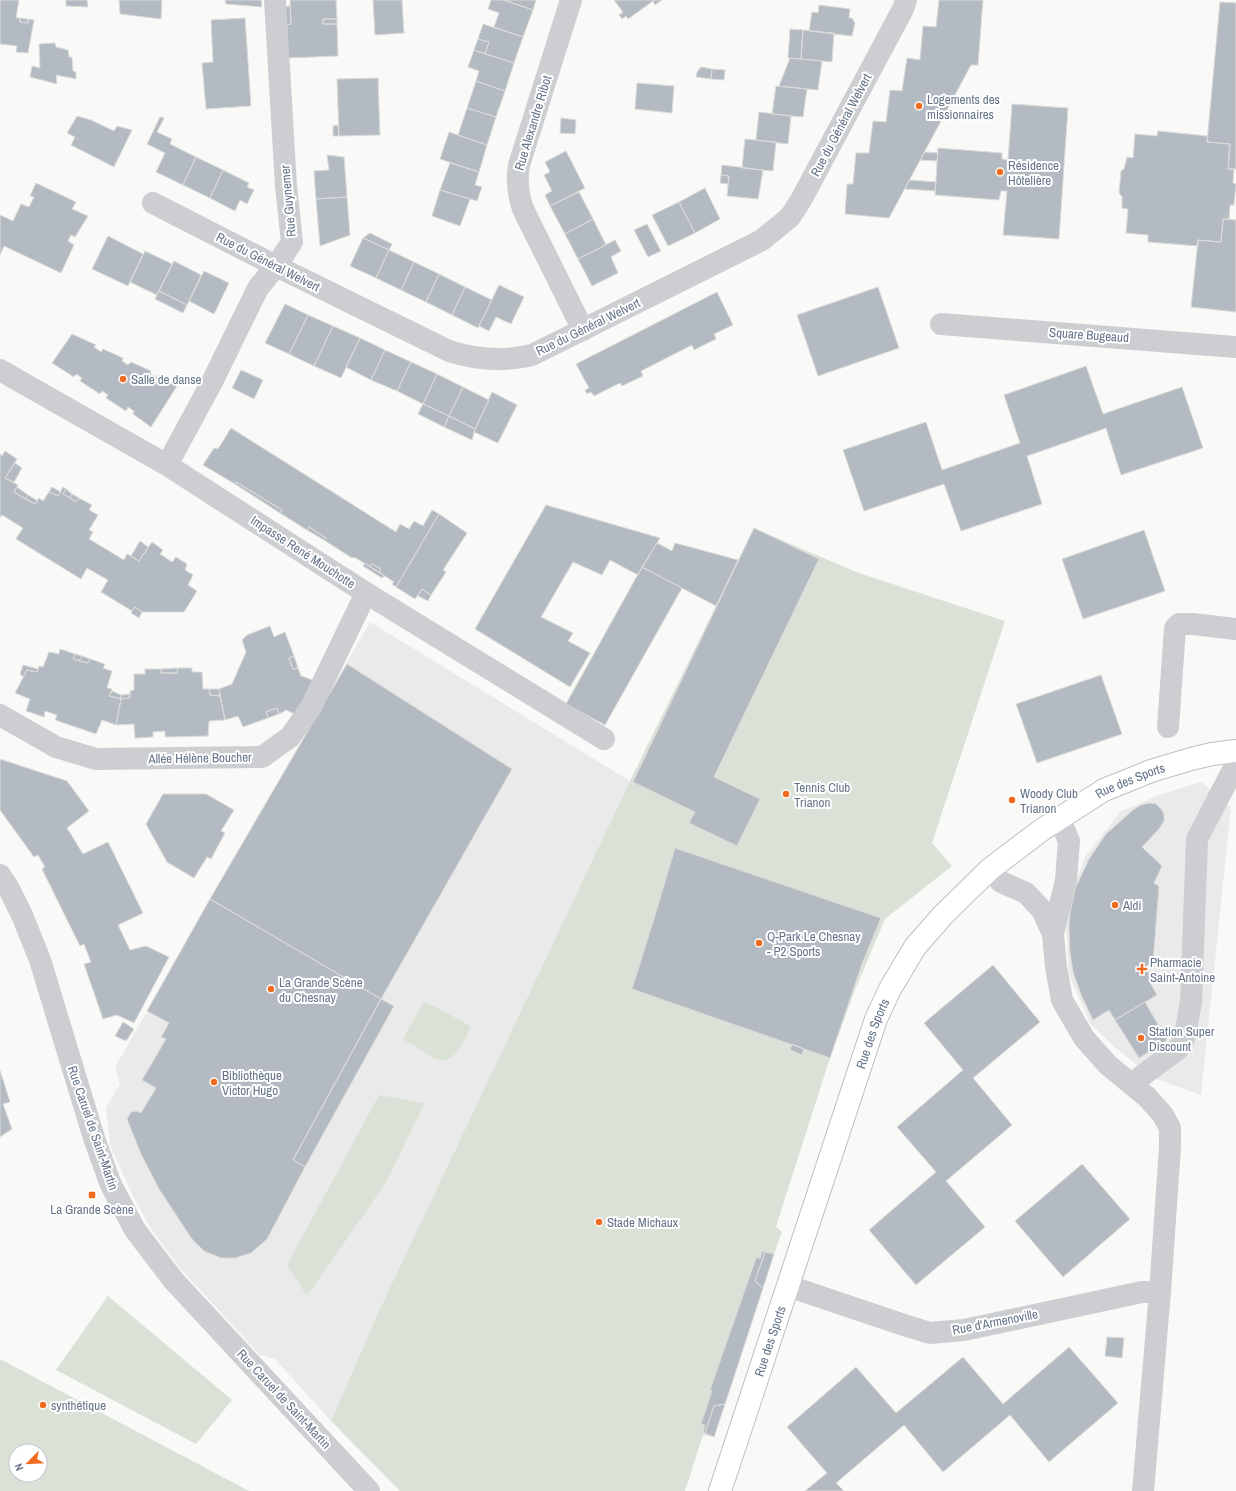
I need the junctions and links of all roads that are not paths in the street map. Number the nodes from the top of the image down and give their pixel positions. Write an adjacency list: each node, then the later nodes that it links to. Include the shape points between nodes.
1 (275, 0): 5 (street, Rue Guynemer, via 286,186 292,242)
2 (571, 0): 7 (street, Rue Alexandre Ribot, via 516,177 523,209)
3 (906, 0): 7 (street, Rue du Général Welvert, via 790,217 762,240)
4 (153, 203): 5 (street, Rue du Général Welvert)
5 (276, 266): 7 (street, Rue du Général Welvert, via 435,344 466,356 516,359 532,355); 10 (street, Rue Guynemer, via 258,288 212,382)
6 (941, 324): 8 (street, Square Bugeaud)
7 (583, 330)
8 (1236, 347)
9 (0, 370): 10 (street, Impasse René Mouchotte)
10 (167, 465): 11 (street, Impasse René Mouchotte)
11 (366, 593): 13 (street, Allée Hélène Boucher, via 312,707 290,737 262,757 96,759 56,747); 15 (street, Impasse René Mouchotte)
12 (1236, 629): 14 (street, via 1193,624 1179,624 1175,628)
13 (0, 715)
14 (1168, 727)
15 (604, 739)
16 (1236, 751): 18 (main road, Rue des Sports, via 1212,754 1151,771 1104,790)
17 (1236, 764): 22 (street, via 1197,839 1191,1002 1184,1040 1177,1050)
18 (1059, 818): 19 (main road, Rue des Sports); 21 (street, via 1069,841 1066,880)
19 (990, 869): 21 (street, via 1000,882 1026,892 1042,910); 23 (main road, Rue des Sports, via 915,947 890,989 876,1019)
20 (0, 875): 25 (street, Rue Caruel de Saint-Martin, via 22,915 40,960 94,1138 111,1185 135,1230 174,1281)
21 (1053, 934): 22 (street, via 1062,1000 1084,1038 1108,1065)
22 (1131, 1084): 24 (street, via 1163,1115 1170,1128)
23 (788, 1286): 24 (street, Rue d'Armenoville, via 930,1333 964,1330 1142,1292); 26 (main road, Rue des Sports)
24 (1160, 1292): 27 (street)
25 (369, 1491)
26 (720, 1491)
27 (1143, 1491)

